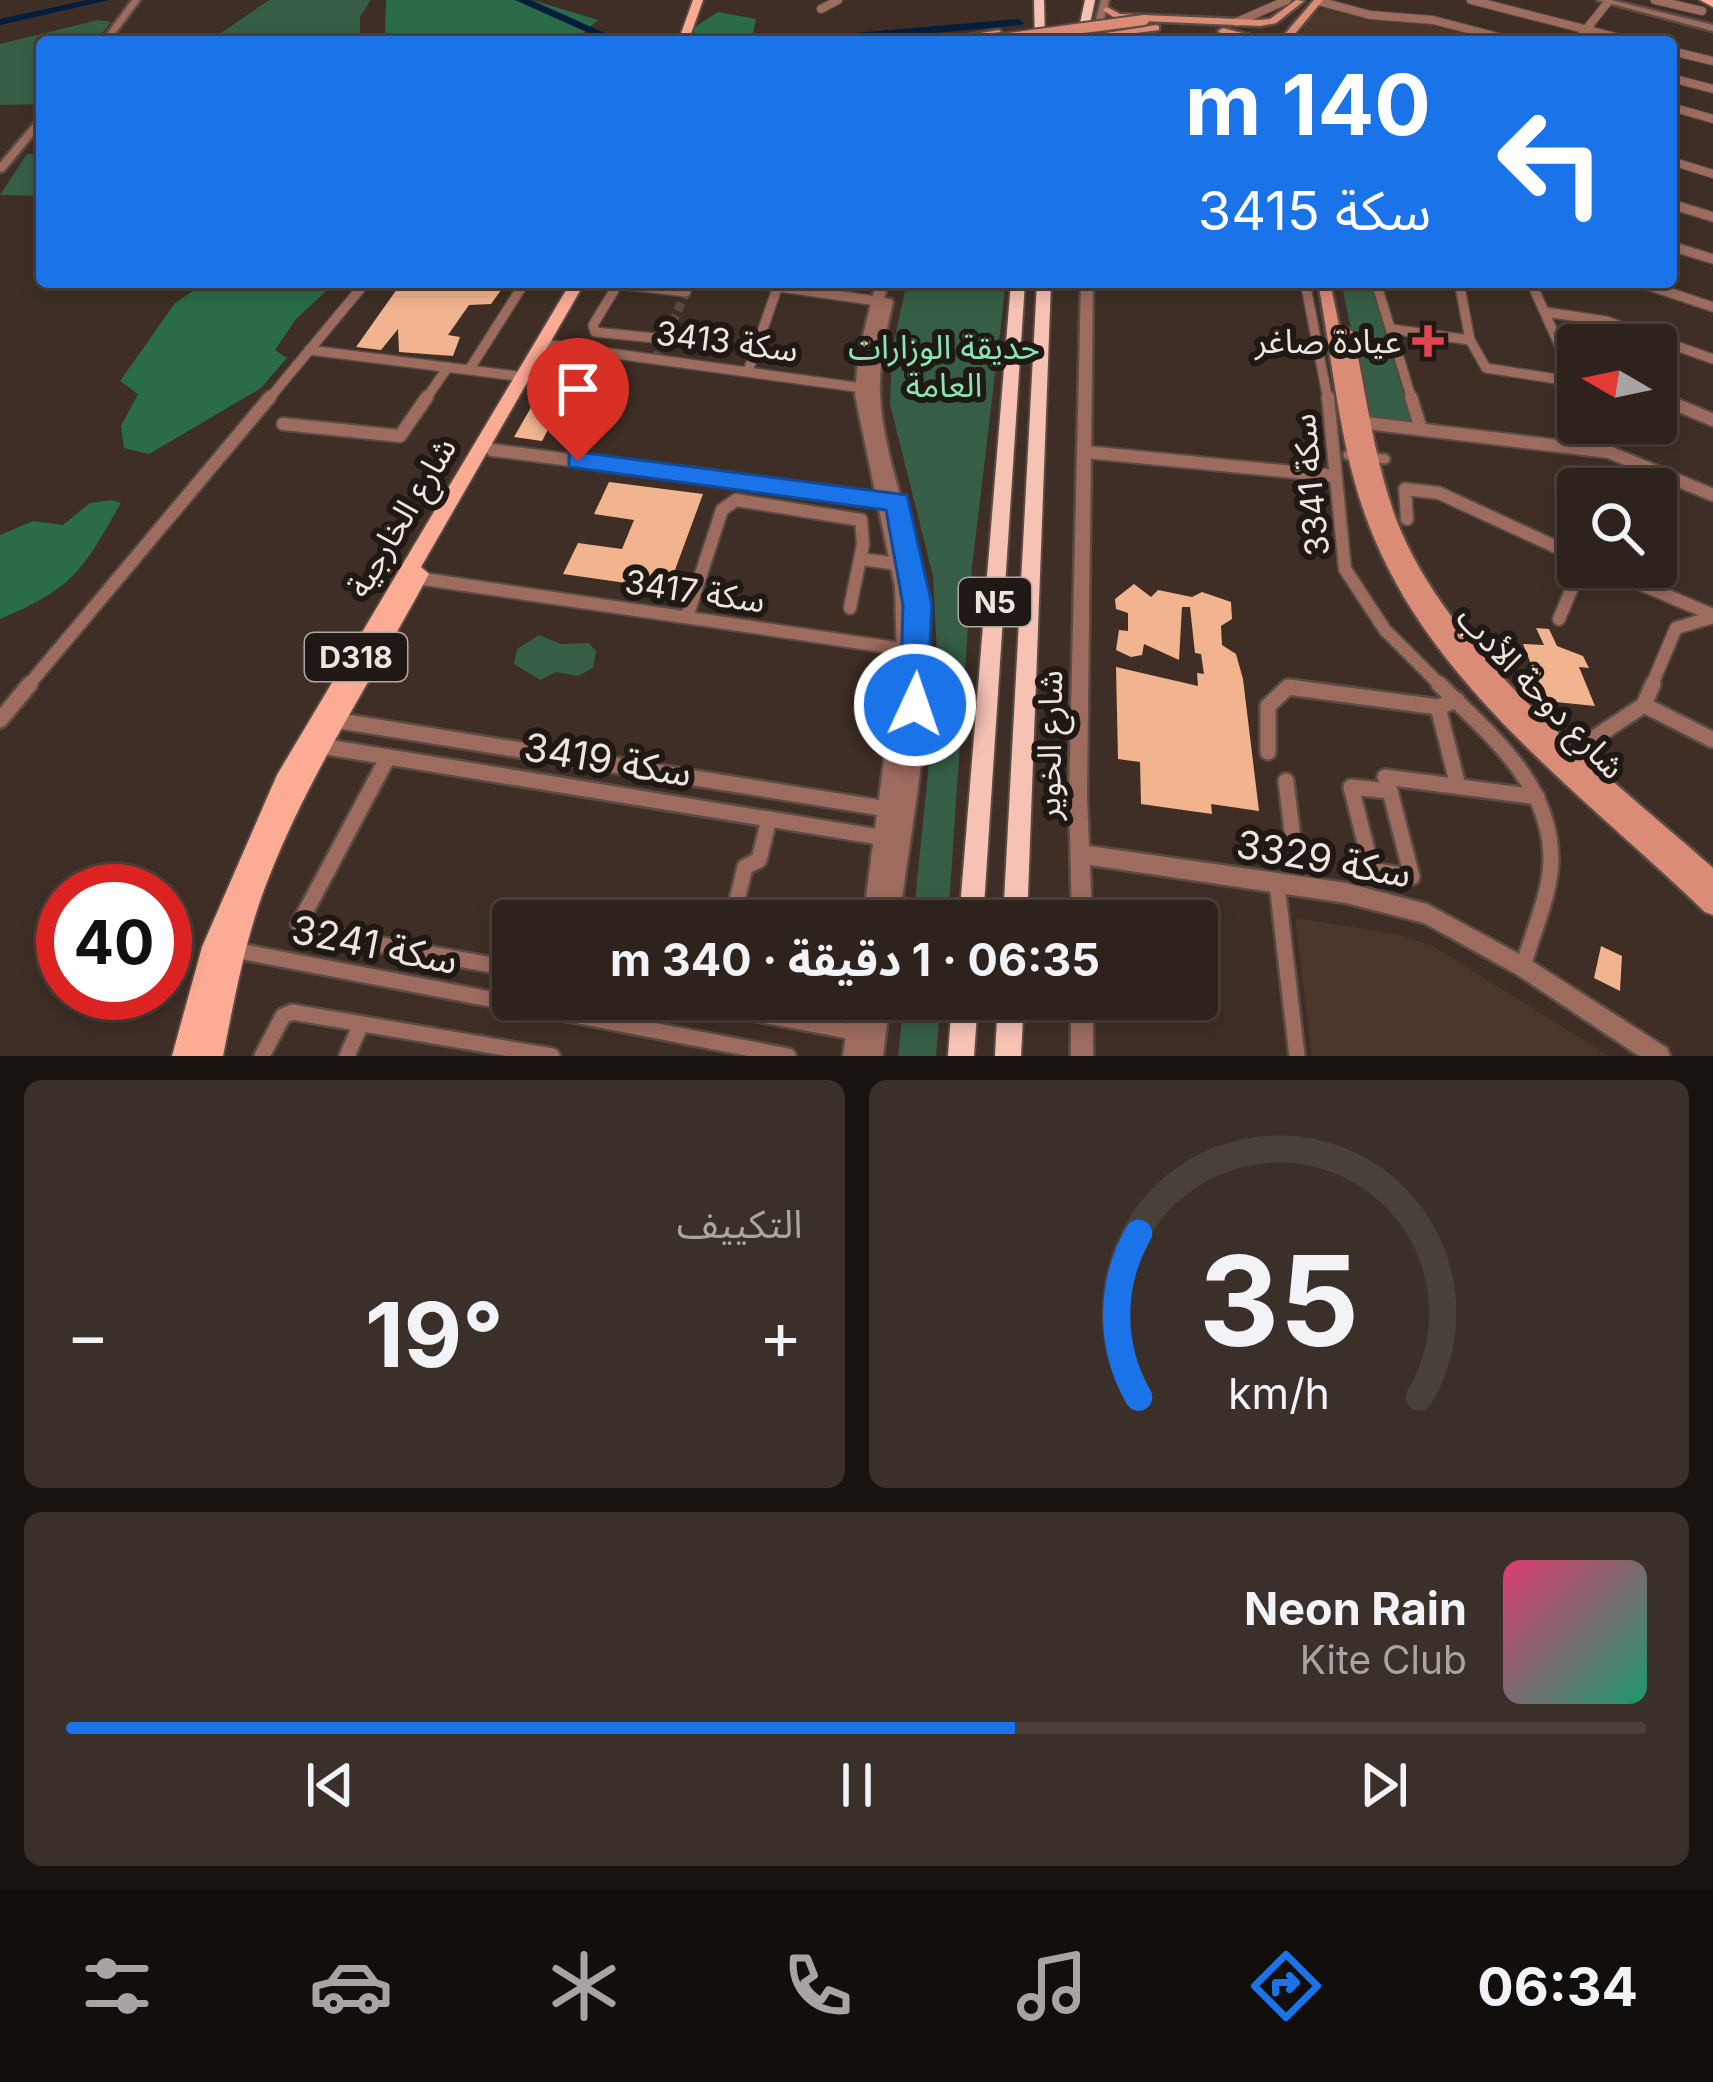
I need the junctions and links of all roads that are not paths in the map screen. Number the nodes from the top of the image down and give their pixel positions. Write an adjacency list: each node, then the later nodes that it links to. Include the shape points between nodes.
1 (136, 0): 25 (street)
2 (686, 0): 12 (main road); 26 (main road)
3 (838, 0): 16 (street)
4 (1035, 0): 31 (highway); 32 (highway)
5 (1078, 0): 34 (highway)
6 (1090, 0): 35 (highway)
7 (1287, 0): 20 (street)
8 (1301, 0): 24 (main road)
9 (1471, 0): 17 (street)
10 (1514, 0): 17 (street)
11 (1653, 0): 15 (street); 18 (street)
12 (698, 1): 27 (main road)
13 (1318, 1): 24 (main road); 37 (street)
14 (1605, 1): 18 (street); 23 (street)
15 (1707, 5)
16 (821, 9)
17 (1506, 9): 23 (street)
18 (1641, 9): 22 (street)
19 (1105, 10): 21 (main road)
20 (1257, 16): 24 (street); 24 (street)
21 (1137, 22): 24 (main road); 24 (main road); 30 (main road, bridge); 33 (main road, bridge); 36 (main road)
22 (1713, 28)
23 (1585, 29): 38 (street); 39 (street)
24 (1265, 35)
25 (110, 36)
26 (673, 36)
27 (685, 36)
28 (971, 36): 29 (main road)
29 (1005, 36)
30 (1026, 36)
31 (1031, 36)
32 (1039, 36)
33 (1047, 36)
34 (1071, 36)
35 (1082, 36)
36 (1101, 36)
37 (1494, 36)
38 (1580, 36)
39 (1612, 36)
40 (1677, 52): 41 (street)
41 (1713, 61)
42 (1677, 80): 43 (street)
43 (1713, 89)
44 (1677, 108): 45 (street)
45 (1713, 118)
46 (36, 126): 48 (street)
47 (1677, 163): 49 (street)
48 (0, 170)
49 (1713, 173)
50 (1677, 205): 51 (street)
51 (1713, 217)
52 (1677, 248): 53 (street)
53 (1713, 259)
54 (361, 288): 84 (street)
55 (521, 288): 87 (street)
56 (578, 288): 77 (main road, شارع الخارجية / D318)
57 (579, 288): 83 (main road, شارع الخارجية / D318)
58 (615, 288): 81 (street, via 595,332)
59 (652, 288): 74 (street)
60 (777, 288): 88 (street)
61 (829, 288): 73 (street)
62 (891, 288): 78 (street)
63 (1018, 288): 150 (highway, N5)
64 (1044, 288): 151 (highway, N5)
65 (1087, 288): 101 (street, شارع الخوير)
66 (1306, 288): 104 (street, سكة 3341)
67 (1325, 288): 103 (main road, شارع دوحة الأدب)
68 (1336, 288): 96 (main road, شارع دوحة الأدب)
69 (1378, 288): 79 (street)
70 (1456, 288): 82 (street)
71 (1534, 288): 76 (street)
72 (1656, 288): 75 (street)
73 (880, 290): 78 (street); 91 (street)
74 (686, 292)
75 (1713, 307)
76 (1545, 312): 80 (street); 85 (street, via 1606,321)
77 (556, 320): 83 (main road); 89 (main road, شارع الخارجية / D318)
78 (881, 327): 94 (street)
79 (1390, 329): 82 (street); 98 (street)
80 (1557, 338)
81 (664, 339)
82 (1470, 340): 90 (street, via 1486,368)
83 (551, 345): 88 (street, سكة 3413); 89 (main road, شارع الخارجية / D318)
84 (309, 350): 86 (street); 128 (street)
85 (1713, 359)
86 (448, 368): 87 (street); 97 (street, via 400,436)
87 (469, 370): 89 (street)
88 (748, 371): 91 (street, سكة 3413)
89 (528, 374): 93 (main road, شارع الخارجية / D318); 100 (main road, شارع الخارجية / D318)
90 (1557, 376)
91 (862, 383): 94 (street); 107 (street, via 867,437)
92 (1677, 405): 95 (street)
93 (504, 408): 100 (main road); 105 (main road, شارع الخارجية / D318)
94 (875, 414): 107 (street)
95 (1713, 420)
96 (1366, 423): 98 (street); 103 (main road, شارع دوحة الأدب)
97 (283, 424)
98 (1421, 429): 102 (street)
99 (1605, 444): 102 (street)
100 (492, 450): 105 (main road); 107 (street); 112 (main road, شارع الخارجية / D318)
101 (1086, 452): 104 (street); 142 (street, شارع الخوير)
102 (1609, 452): 106 (street)
103 (1366, 457): 132 (main road, شارع دوحة الأدب, via 1432,601); 153 (main road, شارع دوحة الأدب, via 1371,509 1391,559 1444,641)
104 (1335, 476): 123 (street, سكة 3341, via 1340,546 1357,592)
105 (454, 492): 112 (main road); 121 (main road, شارع الخارجية / D318)
106 (1713, 495)
107 (891, 501): 111 (street)
108 (1407, 519): 109 (street, via 1405,489 1438,493)
109 (1557, 547)
110 (861, 559): 111 (street); 116 (street); 117 (street, via 861,520 736,500 722,510)
111 (905, 565): 122 (street); 124 (street, via 919,625)
112 (417, 578): 117 (street, سكة 3417); 121 (main road); 127 (main road, شارع الخارجية / D318)
113 (1572, 588): 119 (street)
114 (1646, 588): 115 (street)
115 (1665, 597): 118 (street); 120 (street, via 1678,612)
116 (850, 608)
117 (687, 617): 122 (street, سكة 3417)
118 (1713, 617): 120 (street)
119 (1559, 619)
120 (1676, 628): 125 (street)
121 (365, 643): 127 (main road, شارع الخارجية / D318)
122 (905, 649): 124 (street, via 914,656); 138 (street)
123 (1457, 700): 126 (street); 137 (street, سكة 3341)
124 (915, 705): 144 (street)
125 (1644, 705): 129 (street); 132 (street)
126 (1438, 707): 131 (street, via 1288,687 1268,706); 136 (street)
127 (328, 719): 130 (main road, شارع الخارجية / D318); 138 (street); 154 (main road, شارع الخارجية / D318, via 255,842)
128 (0, 720)
129 (1713, 740)
130 (321, 746): 133 (street, سكة 3419); 155 (main road, شارع الخارجية / D318, via 258,874)
131 (1268, 752)
132 (1573, 752): 145 (main road, شارع دوحة الأدب)
133 (388, 757): 139 (street, سكة 3419); 156 (street, via 299,924)
134 (1385, 777): 136 (street)
135 (1286, 782): 140 (street)
136 (1458, 786): 137 (street)
137 (1538, 796): 157 (street, سكة 3341, via 1551,862)
138 (889, 809): 141 (street); 144 (street, via 898,818)
139 (769, 819): 141 (street, سكة 3419); 147 (street)
140 (1292, 831)
141 (885, 838): 148 (street)
142 (1082, 854): 146 (street, سكة 3329); 152 (street, شارع الخوير)
143 (1372, 870): 143 (street, via 1412,877 1390,791 1351,787)
144 (894, 878): 149 (street)
145 (1713, 882)
146 (1277, 884): 157 (street, سكة 3329, via 1426,914); 176 (street)
147 (737, 900)
148 (876, 900)
149 (891, 900)
150 (973, 900)
151 (1016, 900)
152 (1082, 900)
153 (1713, 904)
154 (229, 905): 155 (main road); 158 (main road, شارع الخارجية / D318)
155 (232, 950): 158 (main road); 167 (main road, شارع الخارجية / D318); 171 (street, سكة 3241)
156 (492, 965)
157 (1523, 967): 177 (street, سكة 3329)
158 (200, 988): 166 (main road, شارع الخارجية / D318)
159 (780, 1020): 165 (street)
160 (876, 1020): 172 (street)
161 (964, 1020): 173 (highway)
162 (1010, 1020): 174 (highway)
163 (1082, 1020): 175 (street)
164 (361, 1024): 168 (street, via 292,1012); 169 (street); 170 (street)
165 (856, 1044)
166 (185, 1056)
167 (210, 1056)
168 (262, 1056)
169 (346, 1056)
170 (552, 1056)
171 (788, 1056)
172 (872, 1056)
173 (961, 1056)
174 (1009, 1056)
175 (1082, 1056)
176 (1297, 1056)
177 (1659, 1056)

